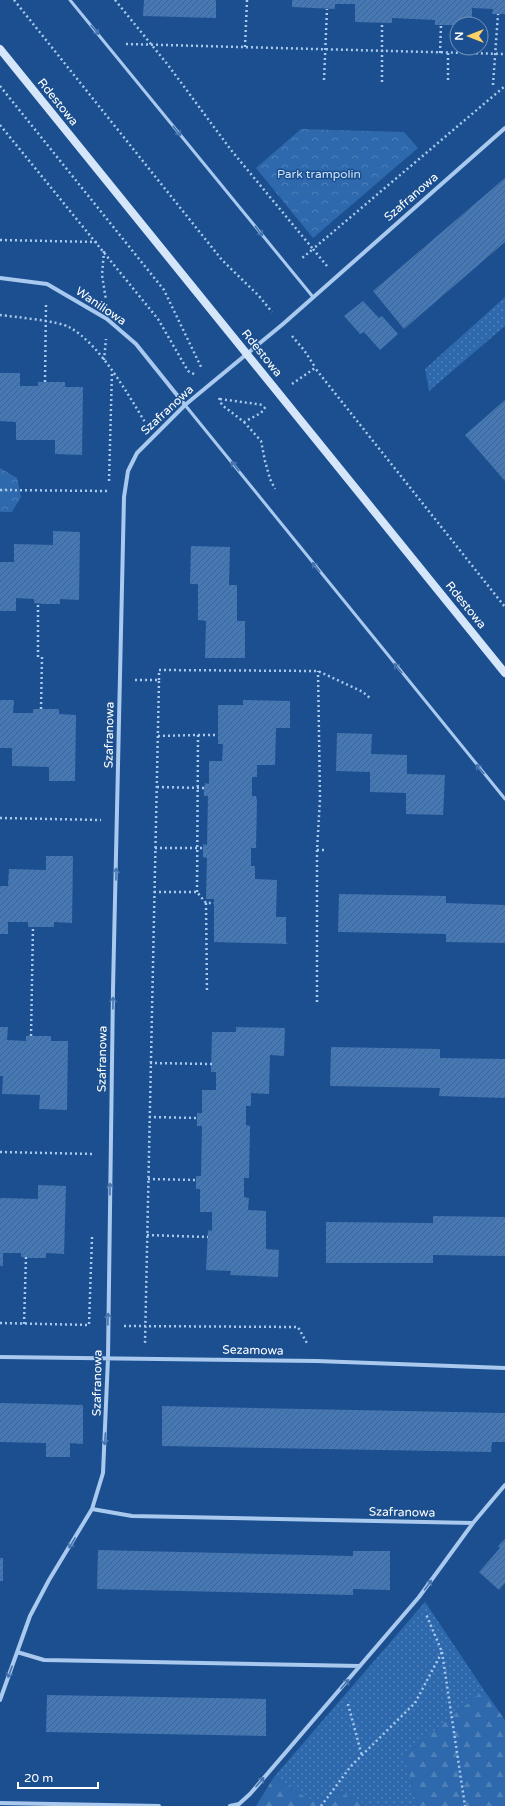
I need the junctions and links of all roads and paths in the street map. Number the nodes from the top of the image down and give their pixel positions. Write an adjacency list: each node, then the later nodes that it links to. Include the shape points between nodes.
1 (14, 0): 37 (path, via 222,260 259,296)
2 (70, 0): 9 (lane, one-way to 9)
3 (115, 0): 10 (path)
4 (247, 0): 11 (path)
5 (327, 9): 13 (path)
6 (498, 14): 17 (path)
7 (382, 23): 14 (path)
8 (441, 25): 15 (path)
9 (106, 43): 10 (path); 30 (lane, one-way to 30)
10 (152, 45): 11 (path); 29 (path, via 231,150)
11 (245, 47): 13 (path)
12 (0, 50): 38 (street, Rdestowa)
13 (326, 50): 14 (path); 19 (path)
14 (382, 51): 15 (path); 20 (path)
15 (440, 53): 16 (path)
16 (448, 53): 17 (path); 21 (path)
17 (495, 54): 18 (path); 22 (path)
18 (505, 54)
19 (324, 80)
20 (382, 82)
21 (448, 83)
22 (493, 85)
23 (0, 86): 41 (path, via 164,290)
24 (505, 86): 29 (path)
25 (0, 125): 28 (path)
26 (505, 128): 31 (street, Szafranowa)
27 (0, 240): 28 (path)
28 (97, 242): 42 (path, via 158,318 188,371)
29 (313, 249): 30 (path); 31 (path)
30 (289, 268): 34 (lane)
31 (336, 277): 34 (street, Szafranowa)
32 (0, 278): 33 (street, Waniliowa)
33 (47, 284): 36 (path); 45 (street, Waniliowa, via 106,319 136,344)
34 (313, 297): 37 (street, Szafranowa)
35 (0, 315): 36 (path)
36 (46, 322): 40 (path, via 69,327 92,346); 43 (path)
37 (282, 324): 38 (street, Szafranowa); 39 (path)
38 (248, 354): 45 (street, Szafranowa); 57 (street, Rdestowa)
39 (315, 368): 44 (path); 53 (path)
40 (112, 371): 47 (path); 50 (path)
41 (202, 373)
42 (202, 378)
43 (45, 382)
44 (288, 387)
45 (185, 405): 47 (street, Szafranowa); 68 (lane, one-way to 45)
46 (244, 422): 46 (path, via 262,413 267,405 220,399 222,405); 49 (path, via 261,441 270,480)
47 (154, 436): 58 (street, Szafranowa, via 137,453 128,471 124,498)
48 (0, 490): 50 (path)
49 (276, 490)
50 (108, 491): 51 (path)
51 (108, 499)
52 (38, 603): 54 (path)
53 (505, 607)
54 (38, 657)
55 (42, 657): 61 (path)
56 (318, 671): 59 (path, via 159,670); 60 (path, via 363,692); 74 (path)
57 (505, 672)
58 (120, 680): 59 (path); 101 (street, Szafranowa, one-way to 58)
59 (159, 680): 64 (path)
60 (371, 699)
61 (41, 709)
62 (198, 735): 63 (path); 64 (path); 66 (path)
63 (218, 735)
64 (158, 736): 65 (path)
65 (157, 787): 66 (path); 71 (path)
66 (197, 788): 67 (path); 72 (path)
67 (204, 788)
68 (505, 799)
69 (103, 812): 70 (path, via 103,820)
70 (0, 818)
71 (155, 848): 72 (path); 76 (path)
72 (197, 848): 73 (path); 77 (path)
73 (203, 848)
74 (318, 850): 75 (path); 82 (path)
75 (326, 850)
76 (154, 892): 77 (path); 84 (path)
77 (197, 892): 78 (path)
78 (206, 903): 79 (path); 81 (path)
79 (214, 903)
80 (33, 927): 83 (path)
81 (207, 992)
82 (318, 1002)
83 (31, 1036)
84 (150, 1063): 85 (path); 86 (path)
85 (212, 1064)
86 (149, 1117): 87 (path); 92 (path)
87 (197, 1118)
88 (94, 1146): 90 (path)
89 (0, 1152): 90 (path)
90 (94, 1154): 91 (path)
91 (93, 1162)
92 (148, 1179): 93 (path); 95 (path)
93 (196, 1180)
94 (92, 1232): 100 (path)
95 (147, 1235): 96 (path); 102 (path)
96 (208, 1237)
97 (26, 1258): 99 (path)
98 (0, 1323): 99 (path)
99 (24, 1324): 100 (path)
100 (90, 1325): 101 (path)
101 (108, 1326): 102 (path); 104 (street, Szafranowa)
102 (146, 1326): 105 (path, via 298,1327)
103 (0, 1357): 104 (street, Sezamowa)
104 (108, 1358): 105 (street, Sezamowa); 108 (street, Szafranowa, one-way to 108, via 103,1473)
105 (318, 1361): 106 (street, Sezamowa)
106 (505, 1368)
107 (505, 1485): 109 (street)
108 (92, 1510): 109 (street, Szafranowa, via 132,1516); 111 (street, Szafranowa, one-way to 111, via 49,1580 30,1616)
109 (473, 1523): 110 (street, one-way to 109)
110 (419, 1597): 112 (path); 113 (street)
111 (17, 1652): 113 (street, via 44,1660); 115 (street, Szafranowa, one-way to 115)
112 (442, 1652): 116 (path, via 415,1703); 121 (path)
113 (360, 1666): 114 (street, one-way to 113)
114 (344, 1685): 116 (path); 119 (street, one-way to 114, via 239,1804 250,1794)
115 (0, 1700)
116 (362, 1756): 120 (path, via 351,1766)
117 (0, 1803): 118 (street)
118 (159, 1806)
119 (230, 1806)
120 (321, 1806)
121 (465, 1806)

